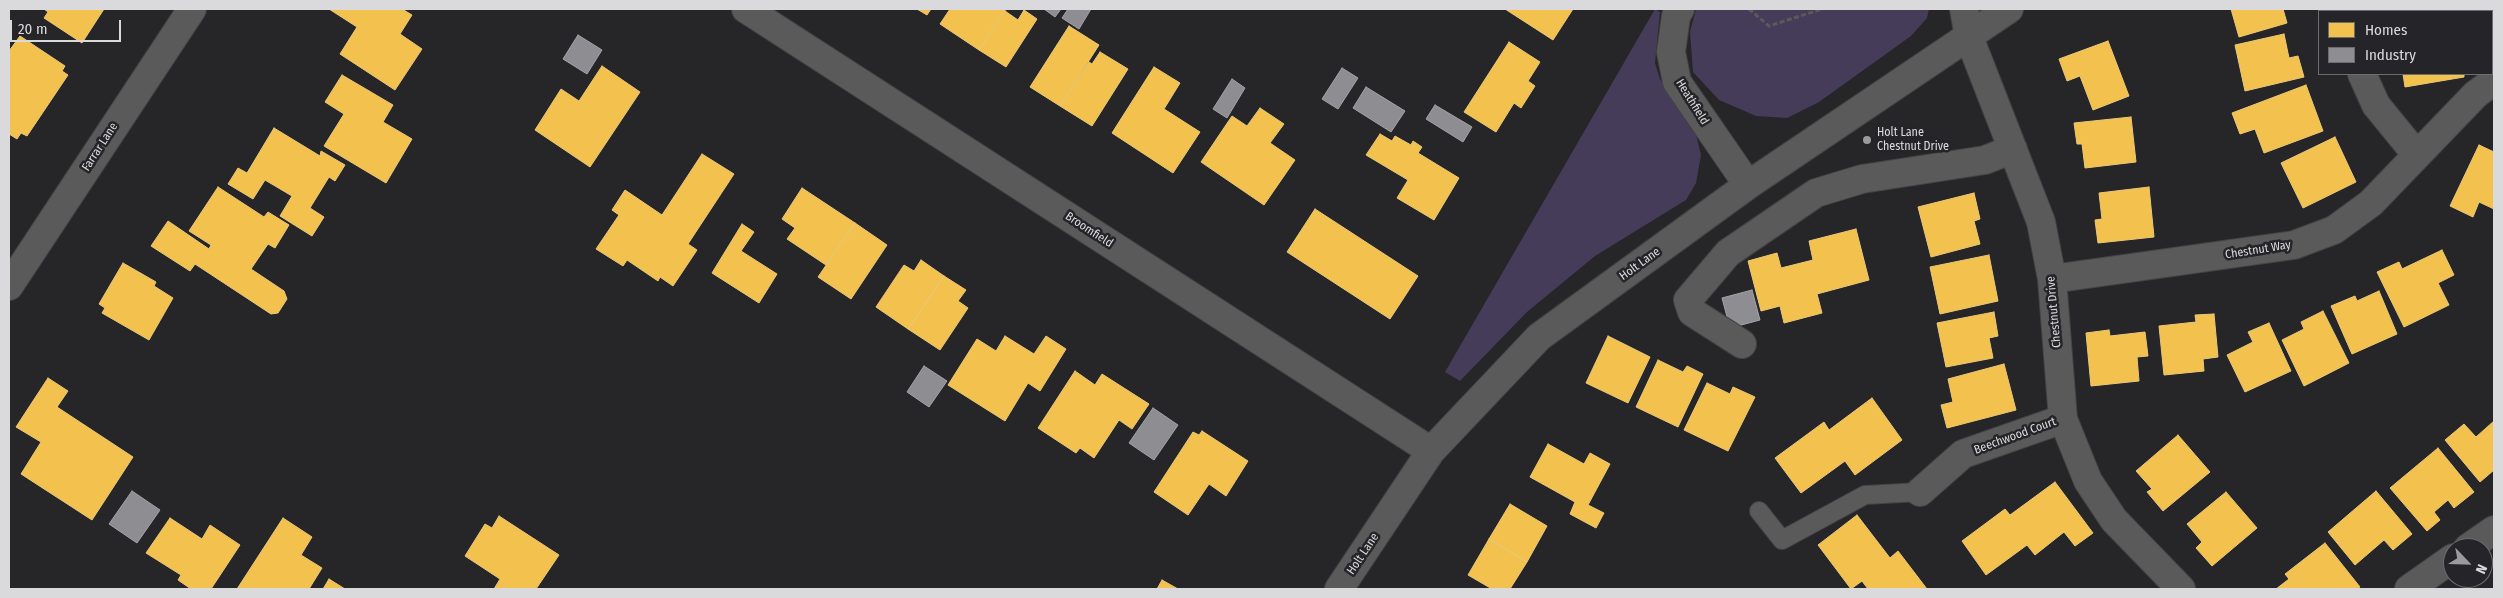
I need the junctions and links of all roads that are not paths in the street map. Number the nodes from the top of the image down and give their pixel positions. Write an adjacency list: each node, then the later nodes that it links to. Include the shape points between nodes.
1 (192, 9): 13 (street, Farrar Lane)
2 (746, 9): 16 (street, Broomfield)
3 (1680, 9): 11 (street, Heathfield, via 1671,52 1677,82)
4 (1964, 9): 6 (street, Chestnut Drive)
5 (2008, 9): 6 (street, Holt Lane)
6 (1969, 37): 9 (street, Chestnut Drive); 11 (street, Holt Lane)
7 (2362, 75): 10 (street, via 2376,105)
8 (2494, 81): 10 (street, Chestnut Way, via 2476,94)
9 (2013, 149): 12 (street, Chestnut Drive, via 2041,222); 14 (street, via 1985,160 1862,179 1816,192 1728,253 1688,300 1692,312)
10 (2416, 154): 12 (street, Chestnut Way, via 2371,203 2334,230 2294,245)
11 (1748, 185): 16 (street, Holt Lane, via 1539,336)
12 (2052, 279): 15 (street, Chestnut Drive)
13 (9, 286)
14 (1742, 344)
15 (2063, 419): 17 (street, Beechwood Court, via 1963,454); 23 (street, Chestnut Drive, via 2088,481 2114,520)
16 (1432, 451): 22 (street, Holt Lane)
17 (1920, 492): 18 (lane, via 1865,495 1782,540)
18 (1759, 511)
19 (2494, 530): 20 (street)
20 (2482, 538)
21 (2443, 565): 24 (street)
22 (1339, 589)
23 (2182, 589)
24 (2409, 589)

